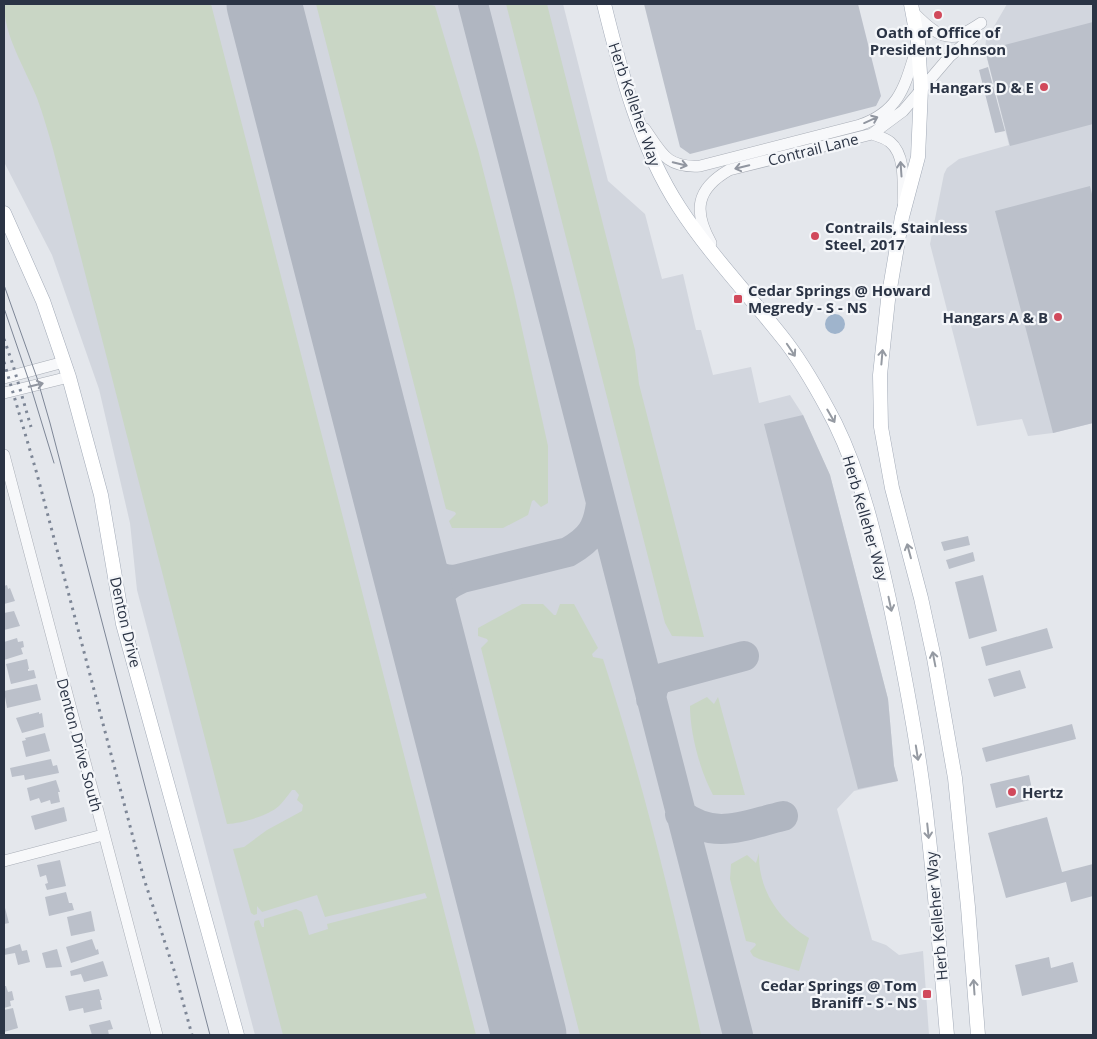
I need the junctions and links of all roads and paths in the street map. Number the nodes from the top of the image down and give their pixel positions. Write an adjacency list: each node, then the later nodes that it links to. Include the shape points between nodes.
1 (604, 4): 7 (main road, Herb Kelleher Way)
2 (912, 7): 3 (street, via 935,31 945,35 961,34); 5 (main road, Herb Kelleher Way)
3 (981, 23)
4 (972, 37): 6 (street, Contrail Lane, via 950,56)
5 (918, 42): 6 (main road, Herb Kelleher Way); 7 (street, Contrail Lane, one-way to 5, via 670,162 685,166 700,166 860,125 880,116 894,103 906,80)
6 (922, 89): 8 (street, Contrail Lane, via 903,111); 10 (main road, Herb Kelleher Way, via 918,157)
7 (637, 117): 11 (main road, Herb Kelleher Way, via 666,186)
8 (872, 134): 10 (street, one-way to 8, via 900,157 889,141); 11 (street, Contrail Lane, one-way to 11, via 729,170 716,177 706,189 699,214)
9 (4, 213): 12 (main road, Denton Drive, via 43,301)
10 (902, 217): 24 (main road, Herb Kelleher Way, one-way to 10, via 955,778 934,658 892,488 881,427 882,352)
11 (723, 266): 19 (main road, Herb Kelleher Way, one-way to 19, via 788,344 807,373 836,424 856,472 881,564 902,661 922,782)
12 (64, 362): 13 (main road, Denton Drive); 14 (street)
13 (69, 377): 15 (street, one-way to 13); 21 (main road, Denton Drive, via 101,495 123,624)
14 (4, 378)
15 (4, 393)
16 (4, 455): 17 (street, Denton Drive South)
17 (103, 835): 18 (street); 20 (street, Denton Drive South)
18 (4, 860)
19 (945, 1018): 22 (main road, Herb Kelleher Way); 23 (street)
20 (156, 1035)
21 (237, 1035)
22 (947, 1035)
23 (952, 1035)
24 (978, 1035)

